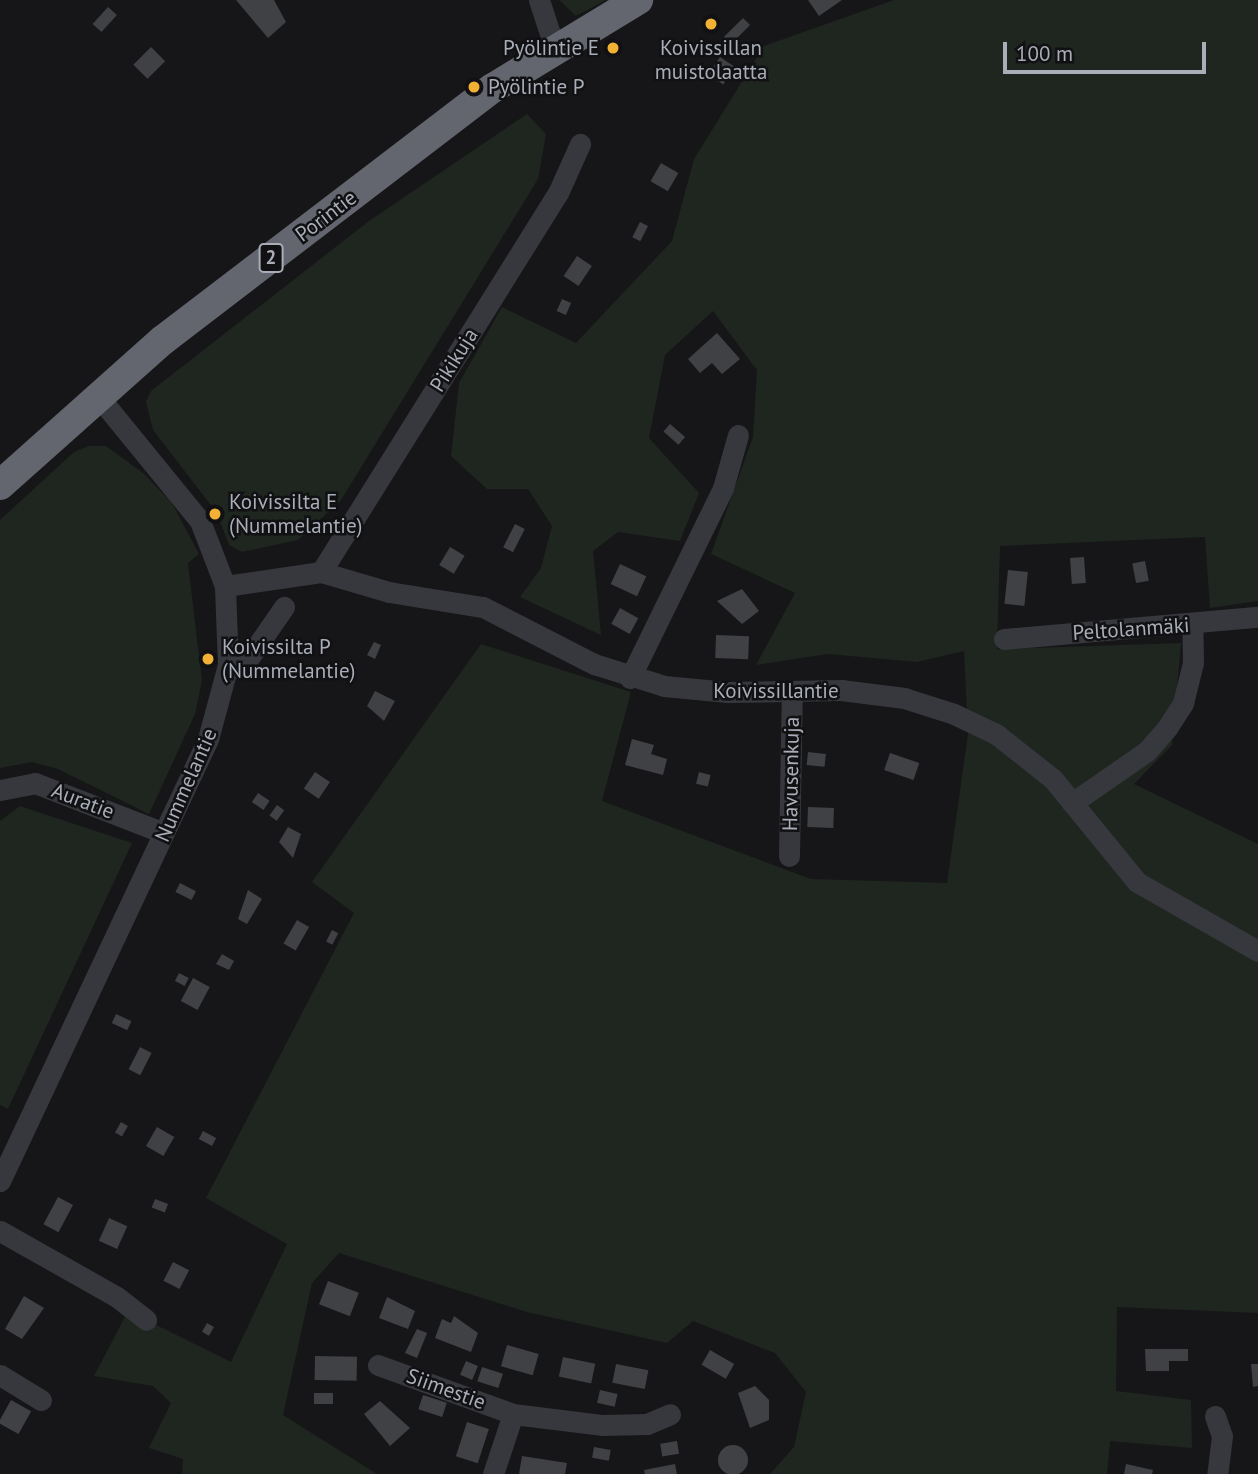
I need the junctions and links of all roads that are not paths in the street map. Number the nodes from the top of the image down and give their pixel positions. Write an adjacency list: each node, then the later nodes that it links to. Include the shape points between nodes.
1 (539, 0): 3 (street)
2 (638, 0): 3 (highway, Porintie / 2)
3 (555, 49): 5 (highway, Porintie / 2, via 493,88)
4 (580, 144): 8 (street, Pikikuja, via 551,204)
5 (99, 397): 7 (highway, Porintie / 2); 9 (street, Nummelantie, via 186,496)
6 (738, 435): 15 (street, via 723,488)
7 (0, 485)
8 (321, 572): 9 (street, Koivissillantie); 15 (street, Koivissillantie, via 389,592 483,607)
9 (225, 586): 14 (street, Nummelantie)
10 (284, 607): 14 (street, via 246,662)
11 (1258, 617): 12 (street, Peltolanmäki)
12 (1192, 624): 13 (street, Peltolanmäki); 18 (street, via 1193,663 1183,703 1167,728 1147,751)
13 (1004, 639)
14 (228, 665): 19 (street, Nummelantie, via 208,739)
15 (630, 678): 16 (street, Koivissillantie, via 696,691)
16 (792, 691): 18 (street, Koivissillantie, via 904,698 954,714 1025,753); 20 (street, Havusenkuja)
17 (0, 790): 19 (street, Auratie, via 35,783)
18 (1072, 803): 21 (street, Koivissillantie, via 1137,882)
19 (164, 833): 22 (street, Nummelantie)
20 (789, 856)
21 (1258, 951)
22 (0, 1181)
23 (0, 1231): 24 (street, via 117,1297)
24 (146, 1320)
25 (378, 1365): 28 (street, Siimestie)
26 (0, 1376): 27 (street)
27 (41, 1400)
28 (513, 1413): 29 (street, Siimestie, via 603,1425 648,1424); 31 (street)
29 (670, 1414)
30 (1215, 1416): 32 (street, via 1222,1436)
31 (493, 1474)
32 (1217, 1474)

